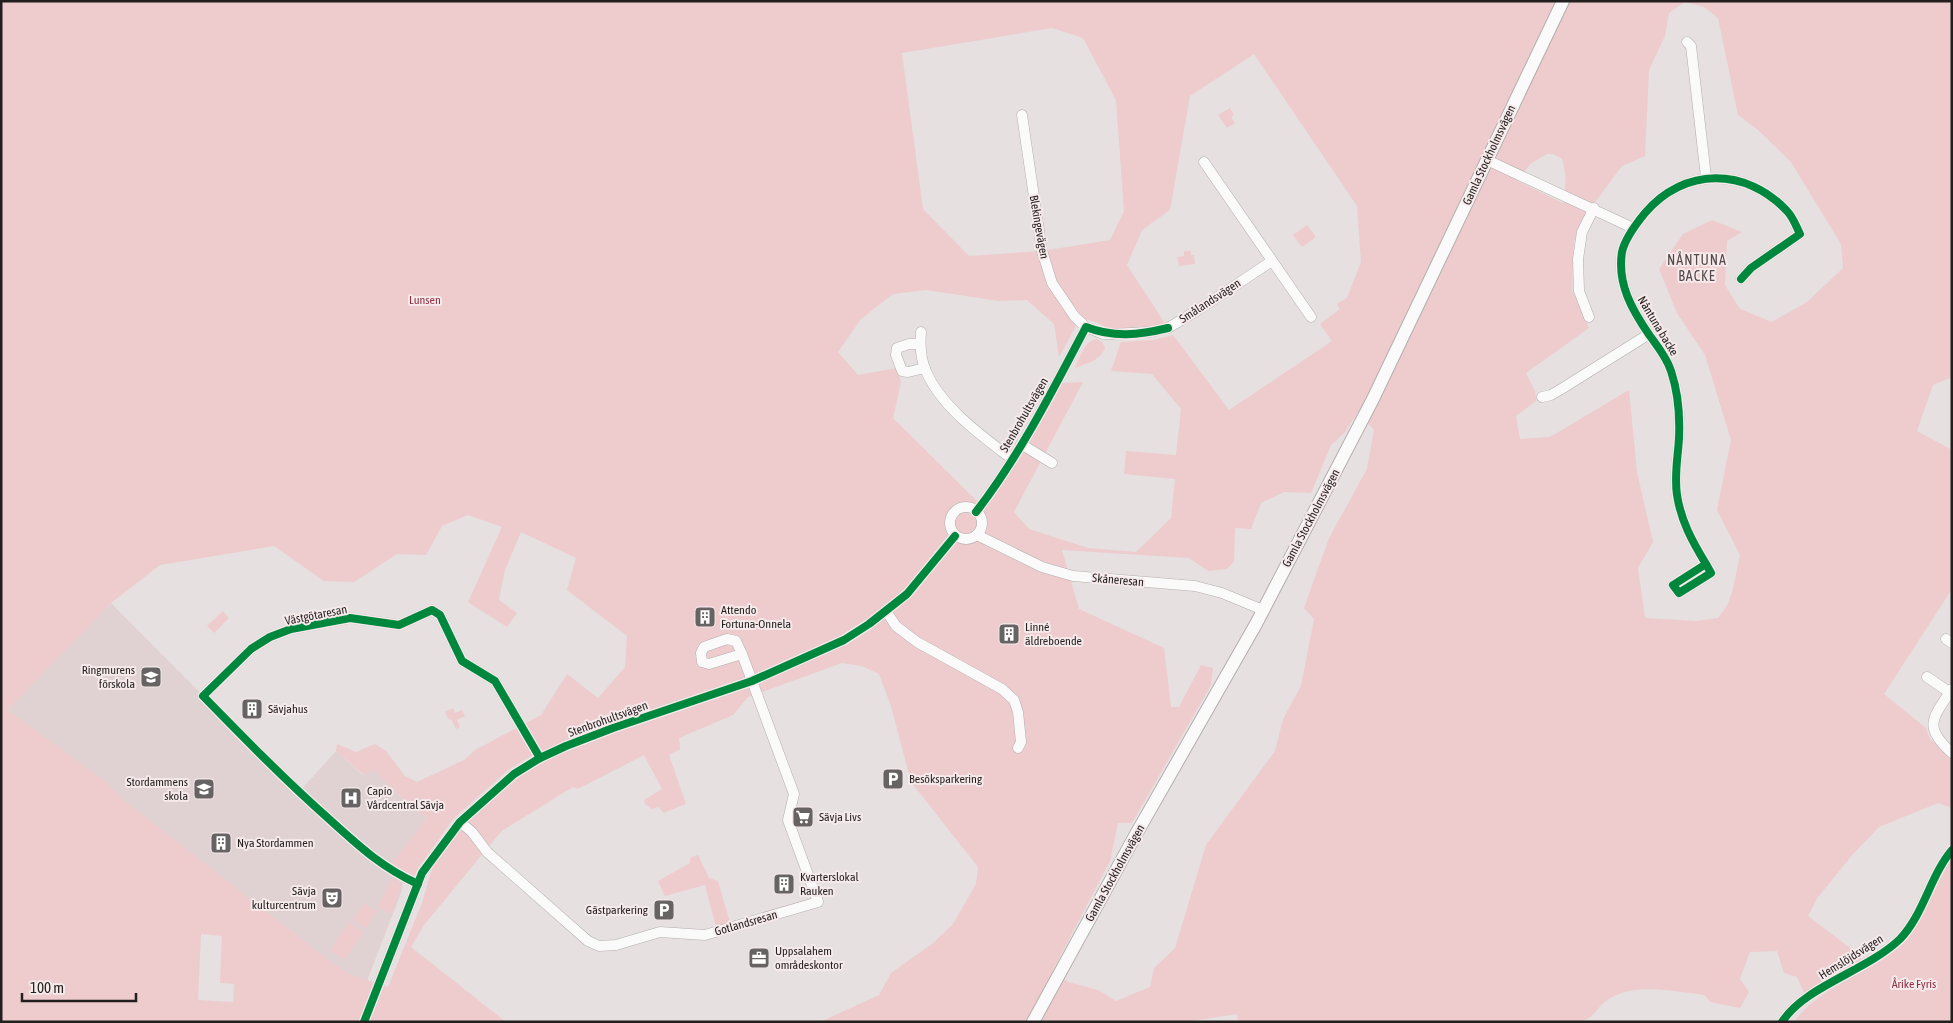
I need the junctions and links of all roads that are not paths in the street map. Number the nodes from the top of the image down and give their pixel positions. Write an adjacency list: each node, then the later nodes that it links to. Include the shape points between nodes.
1 (1563, 1): 4 (main road, Gamla Stockholmsvägen)
2 (1687, 42): 6 (street, via 1691,46)
3 (1022, 115): 13 (street, Blekingevägen, via 1042,251 1052,283 1075,317)
4 (1487, 160): 7 (street); 26 (main road, Gamla Stockholmsvägen, via 1373,399)
5 (1204, 162): 9 (street)
6 (1706, 177): 8 (street, Nåntuna backe, via 1668,192); 10 (street, Nåntuna backe, via 1726,178 1759,188 1788,212 1800,234 1751,268)
7 (1594, 208): 8 (street); 12 (street, via 1582,232 1578,260 1579,291)
8 (1633, 228): 15 (street, Nåntuna backe, via 1622,251 1622,285)
9 (1272, 261): 11 (street); 13 (street, Smålandsvägen, via 1168,328 1103,334)
10 (1742, 279)
11 (1311, 317)
12 (1589, 317)
13 (1086, 327): 19 (street, Stenbrohultsvägen)
14 (921, 332): 16 (street, Stenbrohultsvägen)
15 (1649, 334): 18 (street, Nåntuna backe, via 1557,392); 25 (street, Nåntuna backe, via 1666,358 1675,385 1679,418 1677,494 1687,532)
16 (920, 344): 17 (street, Stenbrohultsvägen); 17 (street, via 897,348 896,355 902,370 908,372)
17 (925, 368): 20 (street, Stenbrohultsvägen, via 942,396 975,431)
18 (1542, 397)
19 (1021, 444): 20 (street, Stenbrohultsvägen); 21 (street, Stenbrohultsvägen)
20 (1012, 459): 22 (street, Stenbrohultsvägen)
21 (1052, 463)
22 (976, 512): 23 (street, via 968,507 953,513 950,524); 24 (street, via 982,524)
23 (955, 536): 24 (street, via 965,540); 27 (street, Stenbrohultsvägen, via 907,594)
24 (977, 536): 26 (street, Skåneresan, via 1042,567 1073,576 1195,586 1222,592)
25 (1706, 564)
26 (1263, 610): 39 (main road, Gamla Stockholmsvägen)
27 (886, 611): 30 (street, Stenbrohultsvägen, via 844,640); 32 (street, via 896,626 917,642 1002,689 1014,700 1021,742)
28 (742, 654): 30 (street)
29 (1927, 677): 31 (street)
30 (752, 681): 34 (street, Stenbrohultsvägen, via 613,728); 35 (street, Gotlandsresan, via 794,794 788,820 818,902 705,935 660,932 616,945 599,946 588,941 487,852)
31 (1950, 690): 33 (street, via 1936,713 1933,728 1939,742)
32 (1018, 748)
33 (1952, 753)
34 (540, 758): 35 (street, Stenbrohultsvägen, via 514,774); 37 (street, Västgötaresan, via 495,681 462,661 440,615 432,610 399,625 350,618 270,636 251,649 202,696 299,793 377,862)
35 (460, 822): 37 (street, Stenbrohultsvägen, via 422,873)
36 (1952, 850): 40 (street, Hemslöjdsvägen, via 1914,920 1900,939 1868,963 1796,1005)
37 (418, 884): 38 (street, Stenbrohultsvägen)
38 (364, 1022)
39 (1033, 1022)
40 (1782, 1022)

